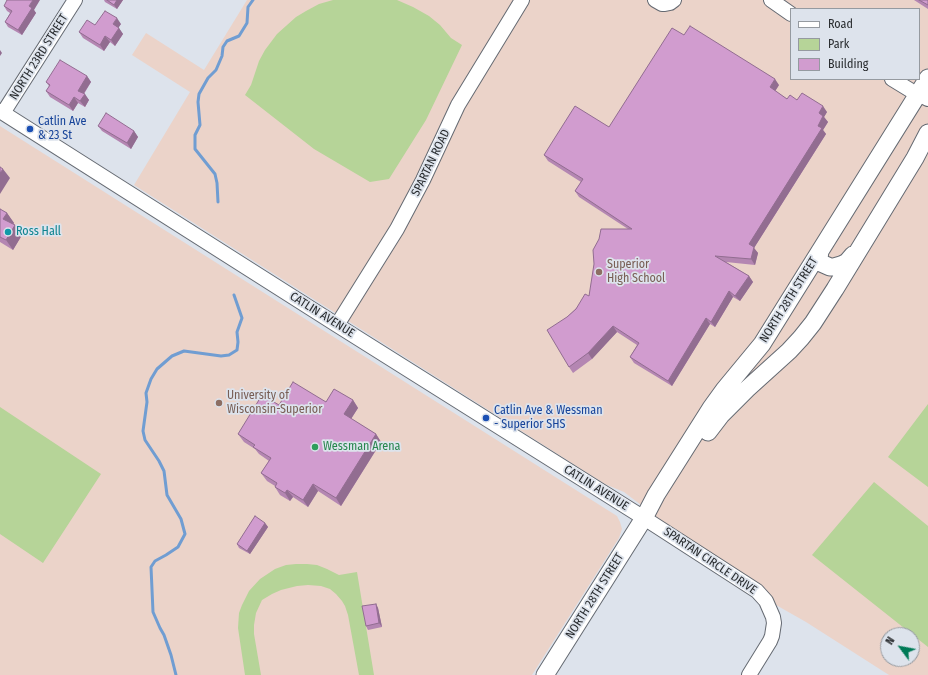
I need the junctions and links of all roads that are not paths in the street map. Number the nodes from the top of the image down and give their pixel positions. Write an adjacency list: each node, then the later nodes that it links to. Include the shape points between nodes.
1 (75, 0): 10 (street, NORTH 23RD STREET)
2 (522, 0): 14 (street, SPARTAN ROAD, via 458,105 419,189 397,229)
3 (655, 0): 4 (street, via 665,4)
4 (674, 0)
5 (771, 0): 6 (street)
6 (790, 13)
7 (928, 78): 9 (main road, NORTH 28TH STREET)
8 (894, 80): 9 (street)
9 (923, 96): 13 (main road, NORTH 28TH STREET)
10 (2, 112): 14 (street, CATLIN AVENUE)
11 (928, 133): 12 (main road, NORTH 28TH STREET)
12 (860, 248): 13 (main road, via 847,262 834,267 821,262); 15 (main road, NORTH 28TH STREET, via 805,334 785,356 720,415 660,506)
13 (820, 250): 15 (main road, NORTH 28TH STREET, via 762,344 711,408)
14 (337, 325): 15 (street, CATLIN AVENUE)
15 (644, 518): 16 (main road, NORTH 28TH STREET); 17 (street, SPARTAN CIRCLE DRIVE, via 750,587 766,601 774,623 772,636)
16 (545, 675)
17 (749, 675)

